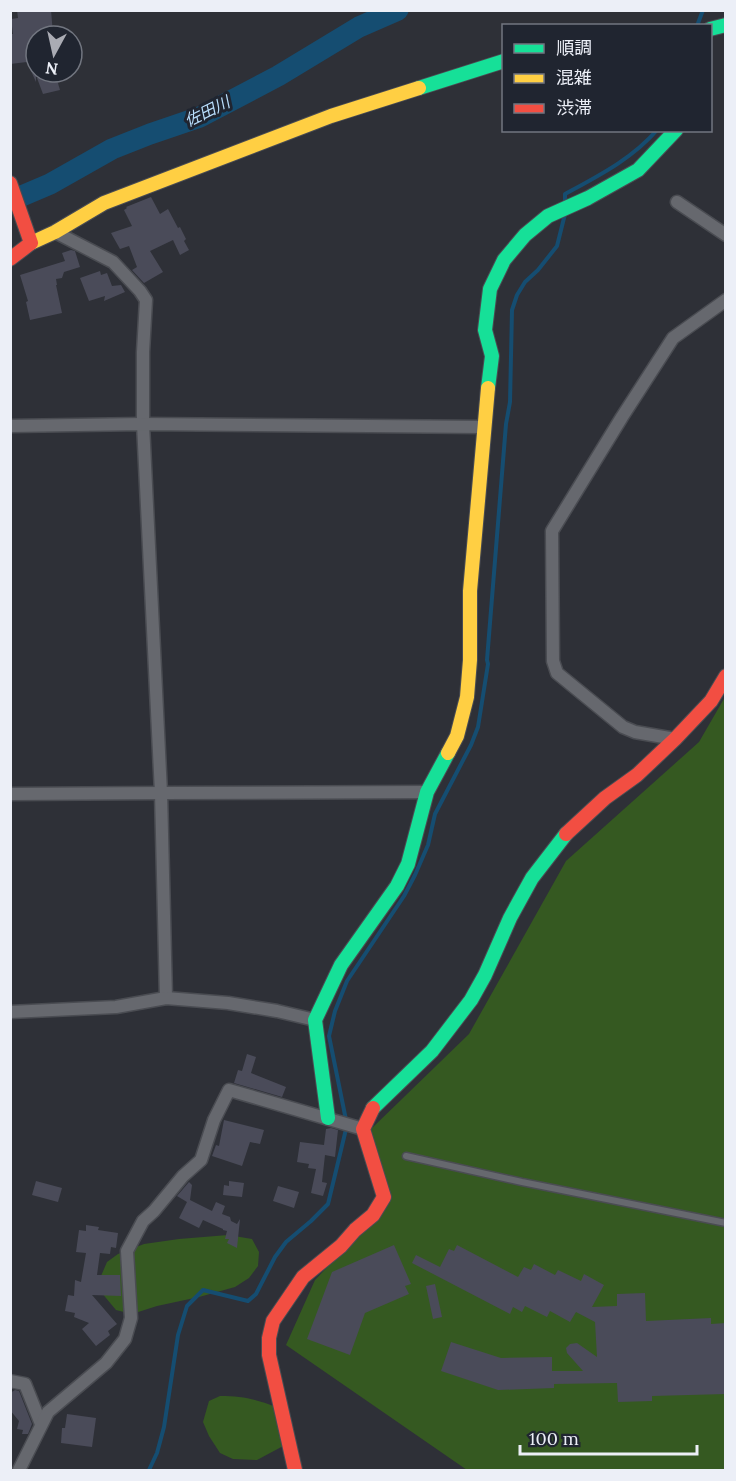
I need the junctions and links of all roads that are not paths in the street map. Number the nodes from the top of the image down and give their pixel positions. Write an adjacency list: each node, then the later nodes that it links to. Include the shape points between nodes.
1 (502, 62): 5 (street, via 331,116 170,177 104,203)
2 (674, 132): 12 (street, via 638,170 548,216 504,260 490,289 485,330 492,356)
3 (10, 183): 7 (street)
4 (677, 202): 6 (street)
5 (54, 232): 7 (street); 10 (street, via 113,262 146,300)
6 (726, 235)
7 (31, 243): 8 (street)
8 (10, 259)
9 (726, 300): 14 (street, via 673,338 552,531 553,662 557,673 623,727)
10 (143, 424): 11 (street); 12 (street); 15 (street)
11 (10, 426)
12 (484, 427): 16 (street, via 470,591 467,697 457,736)
13 (726, 676): 14 (street, via 711,701)
14 (675, 739): 22 (street, via 571,829 549,855 510,918 471,1000 432,1051 373,1108)
15 (161, 792): 16 (street); 17 (street); 18 (street)
16 (427, 792): 20 (street, via 408,864 397,886 341,964)
17 (10, 794)
18 (166, 998): 19 (street, via 116,1007); 20 (street, via 228,1003)
19 (10, 1012)
20 (315, 1020): 21 (street)
21 (328, 1118): 22 (street); 26 (street, via 229,1090 201,1160 143,1221 127,1251 131,1318 125,1339 106,1364 48,1412)
22 (363, 1129): 28 (street, via 384,1197 373,1215 303,1278 273,1321 269,1338 269,1355)
23 (406, 1156): 24 (lane)
24 (726, 1223)
25 (10, 1381): 26 (street, via 25,1384)
26 (41, 1424): 27 (street)
27 (19, 1470)
28 (295, 1470)

